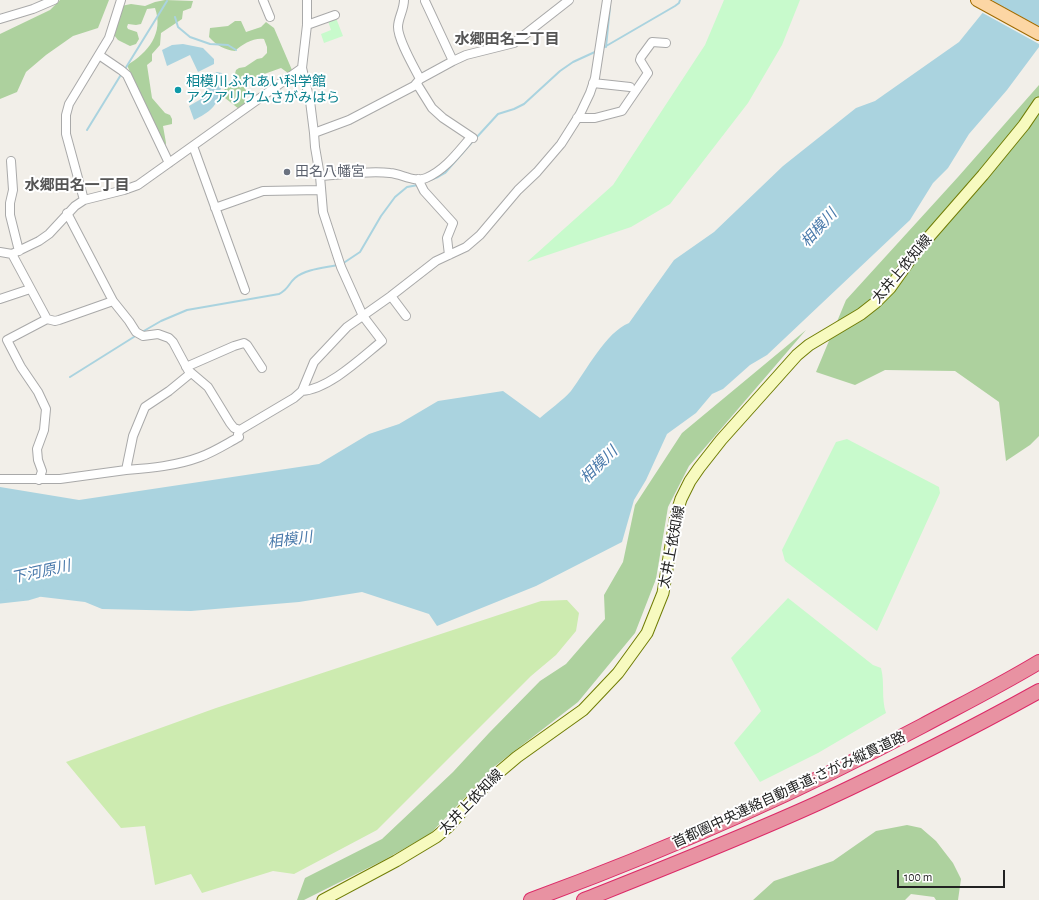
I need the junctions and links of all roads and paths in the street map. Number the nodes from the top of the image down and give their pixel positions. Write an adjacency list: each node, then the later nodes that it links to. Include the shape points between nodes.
1 (54, 0): 12 (street)
2 (121, 0): 16 (street, via 109,38)
3 (263, 0): 11 (street)
4 (307, 0): 13 (street)
5 (404, 0): 19 (street, via 398,29)
6 (569, 0): 17 (street, via 514,44 466,55)
7 (606, 0): 20 (street, via 601,47)
8 (977, 0): 14 (main road)
9 (425, 1): 17 (street)
10 (335, 15): 13 (street)
11 (270, 17)
12 (0, 19)
13 (306, 25): 18 (street)
14 (1039, 34)
15 (666, 43): 23 (street, via 652,42 641,57 640,60 648,73 622,111 595,118)
16 (99, 55): 27 (street, via 124,73); 31 (street, via 69,104 65,121 66,134)
17 (453, 61): 19 (street)
18 (302, 68): 24 (street); 25 (street)
19 (419, 82): 24 (street, via 350,120); 29 (street, via 432,108 472,138 440,170)
20 (593, 83): 21 (street); 23 (street)
21 (630, 87)
22 (1039, 104): 54 (main road, 太井上依知線, via 992,164 914,254 890,288 861,314 797,355 698,468 681,499 676,515 663,593 657,610 647,633 618,673 583,710 491,779 436,838)
23 (577, 118): 36 (street, via 561,144 480,235 466,247)
24 (314, 133): 28 (street)
25 (193, 146): 27 (street); 32 (street)
26 (11, 161): 35 (street, via 13,190 10,215)
27 (168, 163): 31 (street, via 131,188)
28 (320, 176): 29 (street, via 385,172); 30 (street)
29 (419, 183): 36 (street, via 453,223 447,238)
30 (321, 190): 32 (street, via 263,191); 42 (street, via 323,212 340,263)
31 (84, 200): 33 (street)
32 (215, 208): 38 (street)
33 (67, 214): 35 (street, via 49,234); 41 (street)
34 (0, 252): 35 (street)
35 (16, 253): 37 (street)
36 (449, 255): 39 (street, via 436,261)
37 (30, 289): 40 (street); 44 (street)
38 (245, 290)
39 (391, 296): 42 (street); 43 (street)
40 (0, 299)
41 (113, 301): 44 (street, via 59,320); 46 (street, via 140,334 158,334 169,338)
42 (364, 316): 47 (street, via 347,327 314,362); 47 (street, via 382,341 340,374 312,390)
43 (406, 316)
44 (47, 319): 51 (street, via 7,340 46,410 44,430 37,449 42,471)
45 (262, 368): 46 (street, via 244,343)
46 (188, 370): 48 (street, via 208,387 230,423); 49 (street, via 169,391 145,407 133,436)
47 (302, 391): 48 (street)
48 (240, 430): 49 (street, via 239,437 200,458 161,467)
49 (126, 470): 51 (street)
50 (0, 479): 51 (street)
51 (39, 480)
52 (1039, 662): 55 (highway, 首都圏中央連絡自動車道;さがみ縦貫道路, via 883,747 741,815 661,850)
53 (1039, 691): 56 (highway, 首都圏中央連絡自動車道;さがみ縦貫道路, via 818,803)
54 (323, 900)
55 (531, 900)
56 (584, 900)

